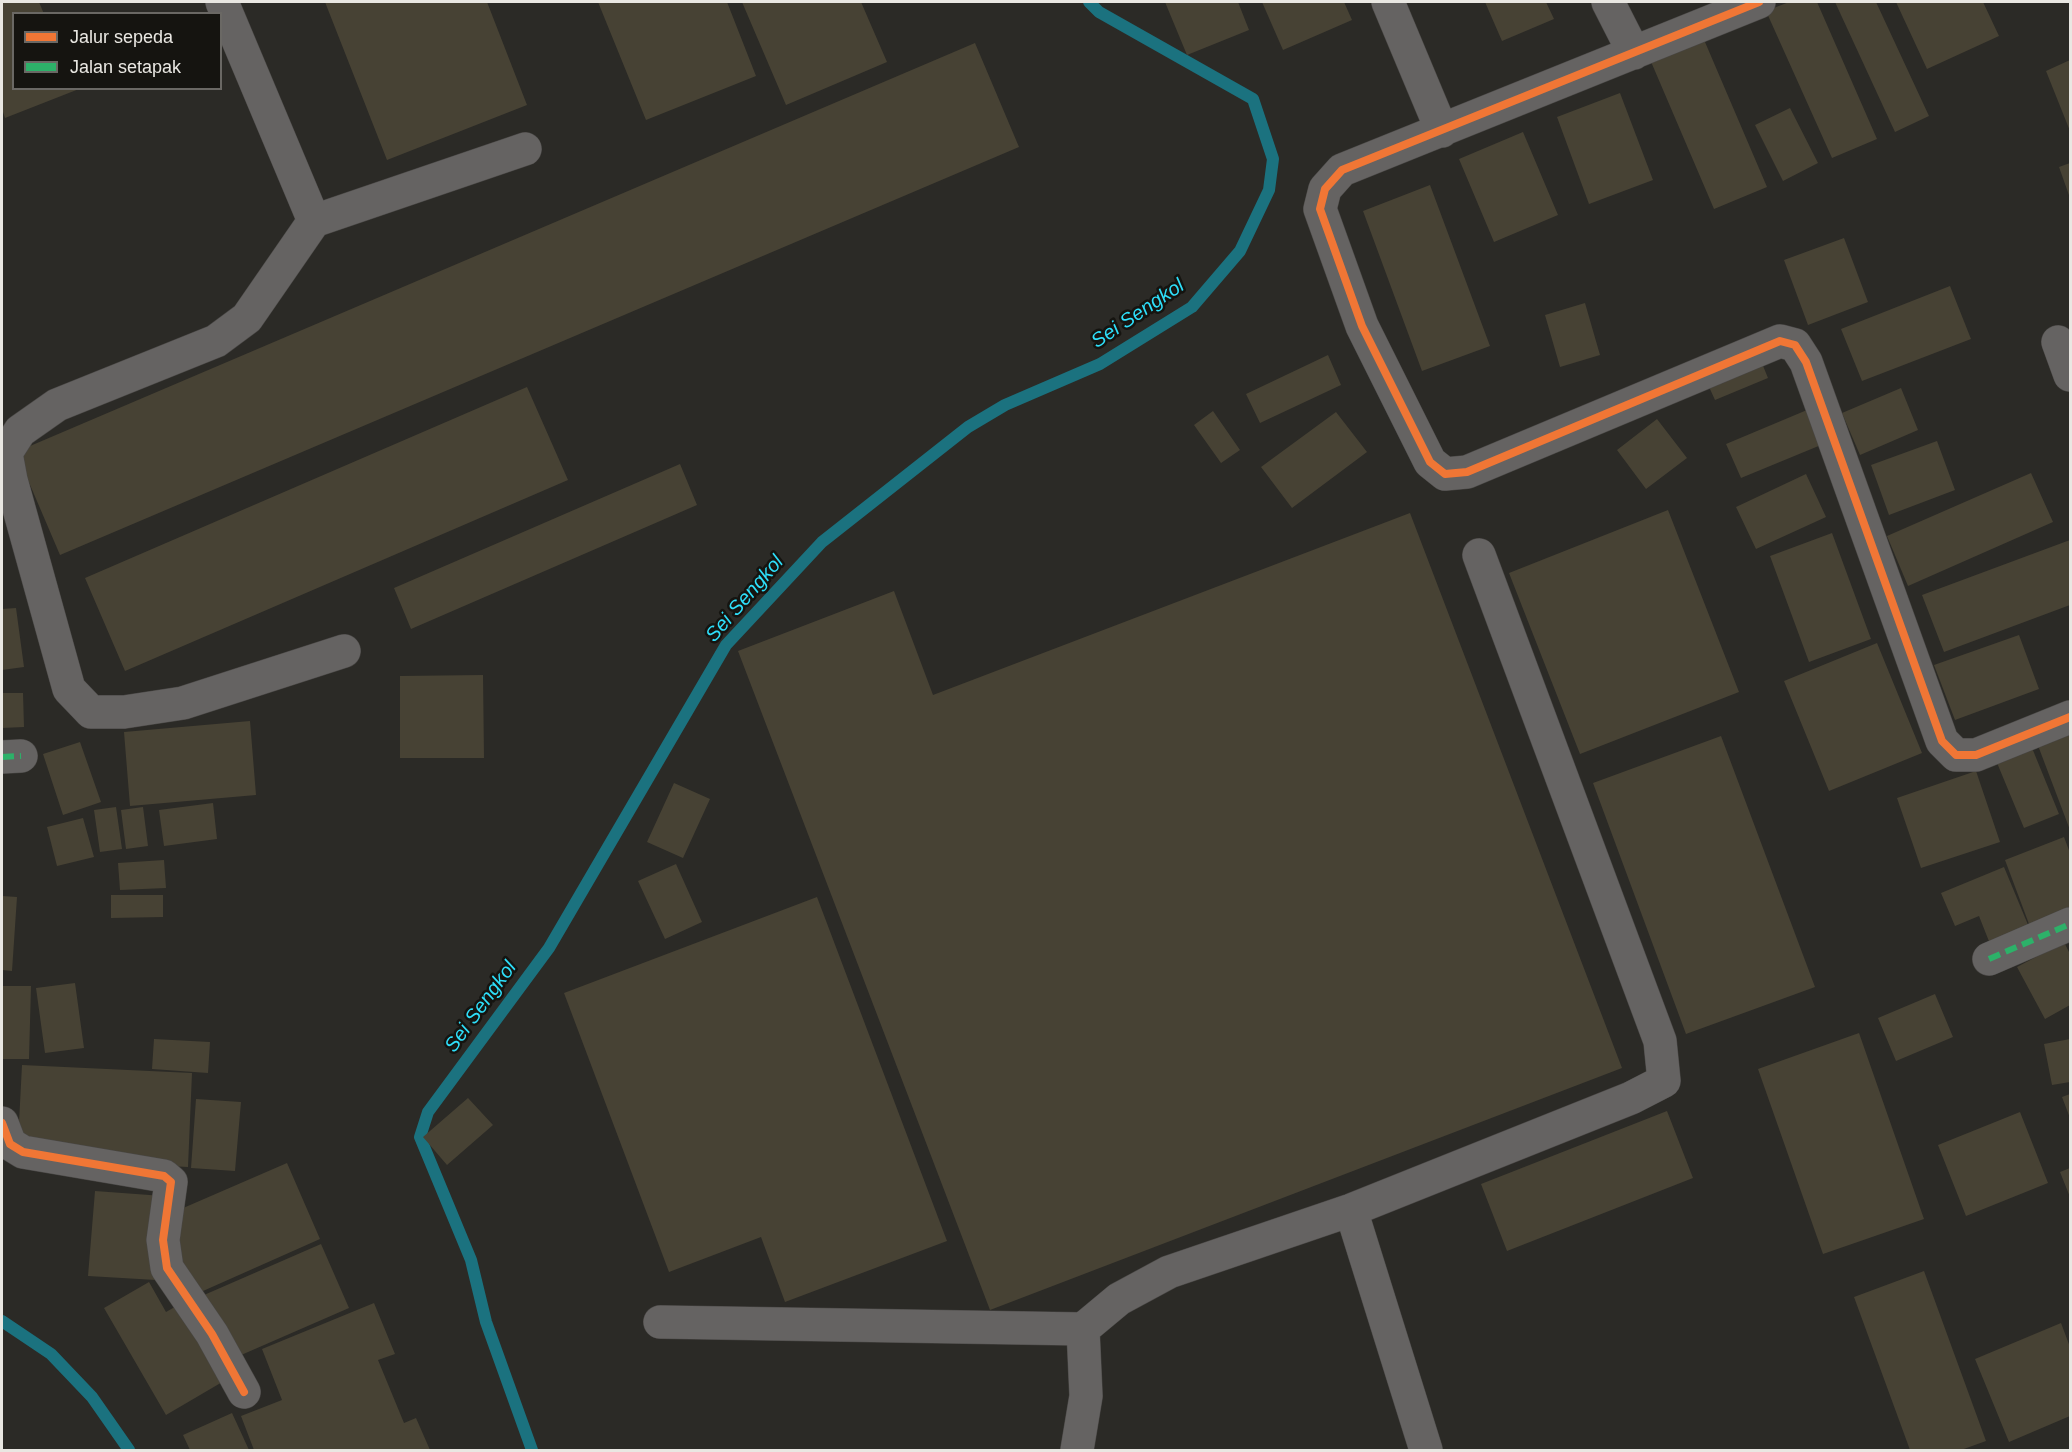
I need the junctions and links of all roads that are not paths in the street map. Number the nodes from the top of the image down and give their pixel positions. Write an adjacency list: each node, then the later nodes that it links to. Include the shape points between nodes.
1 (222, 2): 8 (street)
2 (1388, 2): 6 (street)
3 (1608, 2): 5 (street)
4 (1759, 2): 5 (street)
5 (1634, 53): 6 (street)
6 (1442, 131): 13 (street, via 1342,170 1325,189 1320,209 1362,326 1430,462 1445,474 1467,472 1780,341 1795,345 1806,362 1942,741 1956,755 1976,755)
7 (525, 149): 8 (street)
8 (314, 221): 12 (street, via 247,318 216,342 57,405 20,431 6,453 69,689 91,712 183,704)
9 (2058, 342): 10 (street)
10 (2070, 375)
11 (1479, 555): 17 (street, via 1660,1041 1664,1081 1631,1098)
12 (344, 651)
13 (2070, 717)
14 (2070, 924): 15 (street)
15 (1989, 958)
16 (2, 1124): 20 (street, via 10,1144 23,1152 164,1176 171,1182 163,1240 167,1268 212,1334)
17 (1351, 1210): 19 (street, via 1169,1272 1119,1299); 22 (street)
18 (660, 1322): 19 (street)
19 (1083, 1329): 21 (street, via 1086,1396)
20 (244, 1392)
21 (1077, 1450)
22 (1426, 1450)

